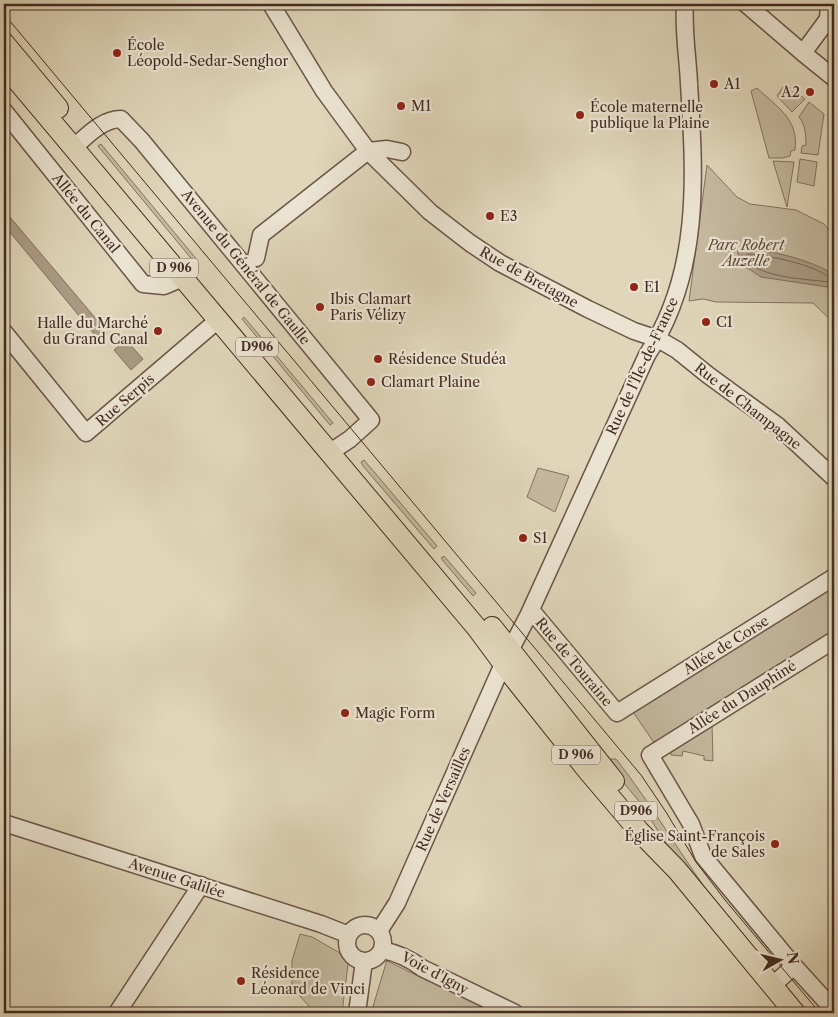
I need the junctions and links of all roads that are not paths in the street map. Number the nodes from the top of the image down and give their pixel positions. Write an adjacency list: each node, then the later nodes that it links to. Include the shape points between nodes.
1 (271, 4): 12 (street, Rue de Bretagne)
2 (685, 4): 17 (street, Rue de l'Île-de-France, via 693,194 684,273)
3 (746, 4): 6 (street)
4 (830, 4): 6 (street, via 828,19)
5 (4, 42): 10 (main road, D906)
6 (803, 53): 8 (street)
7 (4, 65): 10 (main road, D 906)
8 (834, 78)
9 (4, 111): 14 (street, Allée du Canal, via 143,284 164,286)
10 (78, 144): 14 (main road, D 906); 18 (main road, D906); 18 (street, Avenue du Général de Gaulle, via 114,119 121,119 142,141 371,420)
11 (402, 152): 12 (street, via 387,149)
12 (363, 154): 13 (street, via 261,235); 17 (street, Rue de Bretagne, via 430,212 500,263 588,309)
13 (256, 258)
14 (183, 278): 15 (main road, D 906)
15 (218, 320): 16 (street, Rue Serpis, via 86,433); 18 (main road, D 906)
16 (4, 332)
17 (658, 339): 19 (street, Rue de Champagne, via 778,426); 21 (street, Rue de l'Île-de-France, via 647,355)
18 (335, 449): 23 (main road, D 906, via 493,648)
19 (834, 478)
20 (834, 577): 24 (street, Allée de Corse)
21 (531, 610): 23 (street, Rue de l'Île-de-France); 24 (street, Rue de Touraine)
22 (834, 640): 31 (street, Allée du Dauphiné, via 650,755 691,824 703,856)
23 (507, 657): 27 (street, Rue de Versailles, via 397,903); 32 (main road, D 906, via 639,831 677,870)
24 (617, 714)
25 (4, 823): 26 (street, Avenue Galilée)
26 (202, 885): 28 (street, Avenue Galilée); 34 (street)
27 (378, 931): 28 (street, via 363,925); 29 (street, via 383,940)
28 (349, 935): 30 (street, via 347,946 350,952)
29 (382, 950): 30 (street, via 375,958); 36 (street, Voie d'Igny, via 403,956)
30 (364, 961): 35 (street)
31 (794, 966): 32 (street); 33 (street)
32 (773, 985): 37 (main road, D 906)
33 (834, 1010)
34 (117, 1013)
35 (357, 1013)
36 (515, 1013)
37 (794, 1013)

